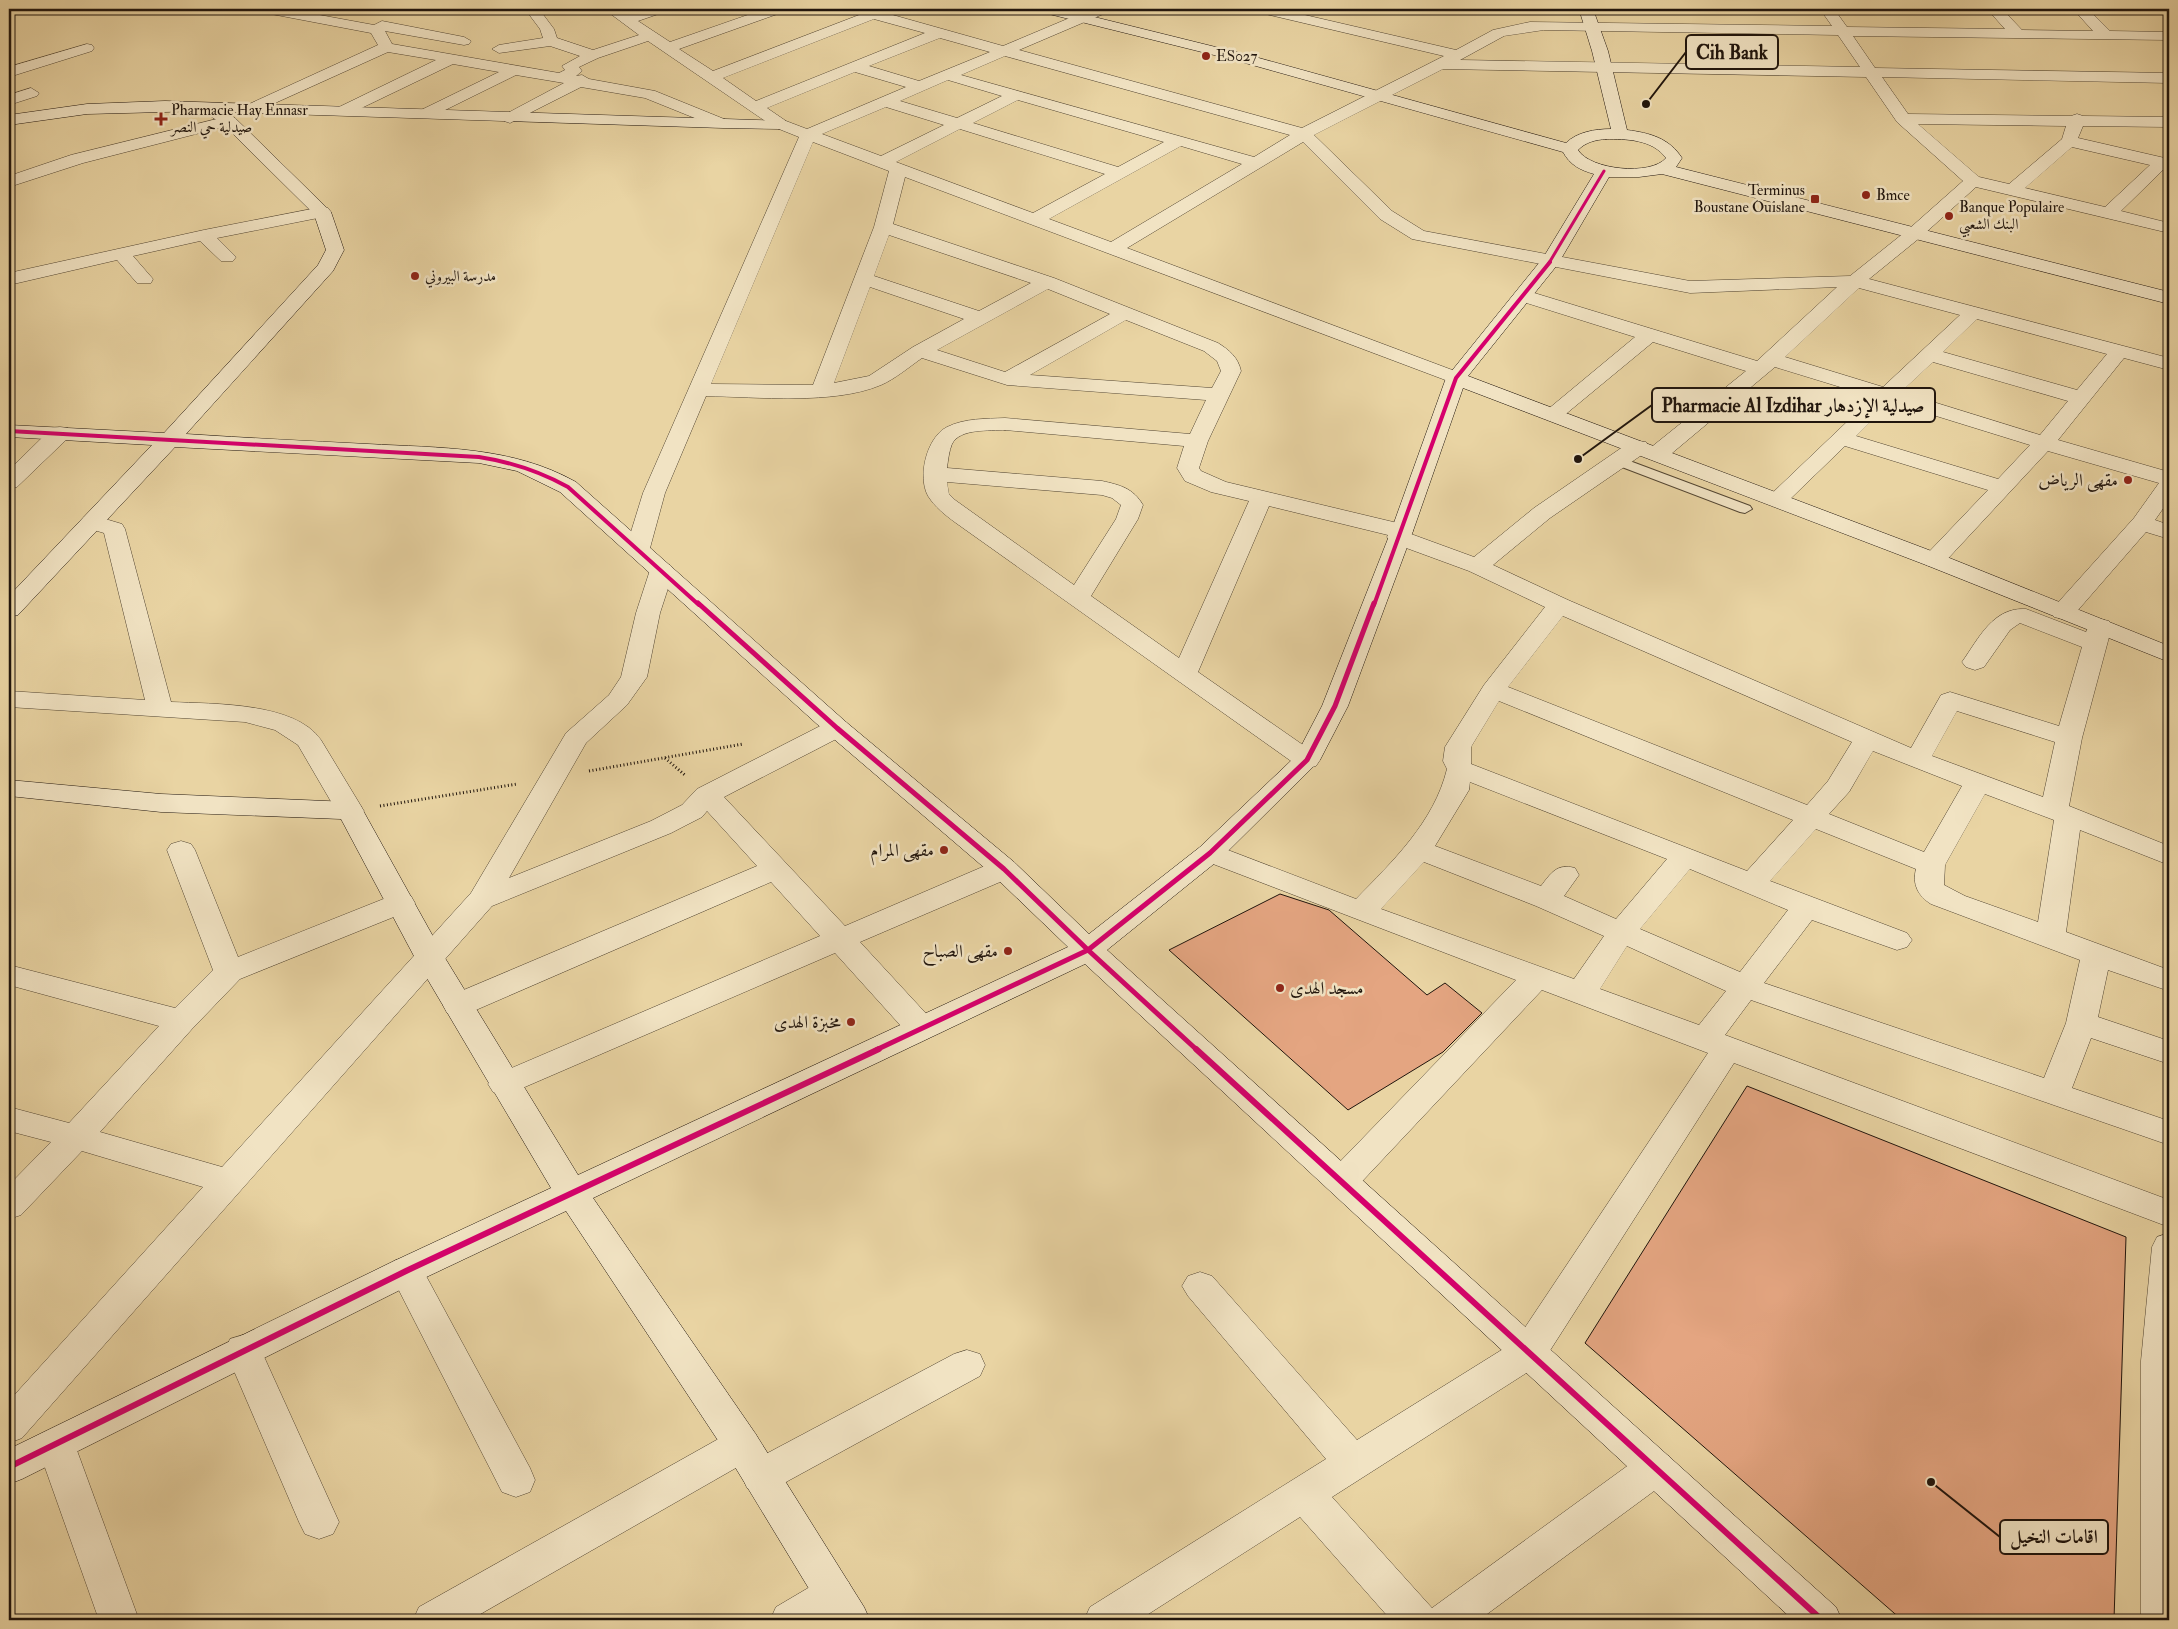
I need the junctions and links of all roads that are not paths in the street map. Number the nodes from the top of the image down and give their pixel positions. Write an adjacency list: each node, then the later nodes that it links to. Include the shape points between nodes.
1 (17, 9): 15 (street)
2 (266, 9): 18 (street)
3 (532, 9): 27 (street)
4 (611, 9): 17 (street)
5 (659, 9): 17 (street)
6 (778, 9): 29 (street)
7 (853, 9): 16 (street)
8 (1046, 9): 14 (street)
9 (1262, 9): 35 (street)
10 (1586, 9): 19 (street)
11 (1827, 9): 21 (street)
12 (1994, 9): 22 (street)
13 (2080, 9): 24 (street)
14 (1088, 12): 32 (street); 53 (street, via 1243,58)
15 (9, 14)
16 (874, 14): 20 (street); 47 (street)
17 (628, 19): 23 (street)
18 (383, 23): 26 (street); 28 (street)
19 (1593, 28): 21 (street); 35 (street, via 1544,26 1510,29 1490,34); 41 (street)
20 (941, 32): 32 (street); 40 (street)
21 (1843, 32): 22 (street); 45 (street)
22 (2018, 34): 24 (street)
23 (652, 35): 29 (street); 34 (street)
24 (2107, 36): 25 (street)
25 (2169, 36)
26 (463, 41): 31 (street); 33 (street)
27 (552, 41): 31 (street); 34 (street)
28 (386, 47): 33 (street); 59 (street)
29 (670, 47): 47 (street)
30 (87, 48): 43 (street)
31 (495, 48): 36 (street); 37 (street)
32 (1008, 50): 46 (street); 51 (street)
33 (434, 55): 37 (street)
34 (593, 55): 44 (street)
35 (1458, 55): 39 (street)
36 (534, 58)
37 (459, 59): 42 (street); 60 (street)
38 (552, 62): 44 (street)
39 (1442, 64): 41 (street); 53 (street)
40 (855, 67): 50 (street); 58 (street)
41 (1604, 68): 45 (street); 74 (street)
42 (516, 69): 44 (street); 61 (street)
43 (9, 72)
44 (567, 72): 49 (street)
45 (1872, 73): 48 (street); 64 (street)
46 (949, 76): 50 (street); 54 (street)
47 (712, 77): 58 (street)
48 (2169, 78)
49 (582, 80): 63 (street); 70 (street, via 649,94)
50 (922, 87): 56 (street)
51 (1151, 90): 62 (street); 73 (street)
52 (31, 93): 55 (street)
53 (1382, 93): 73 (street); 77 (street)
54 (1016, 95): 62 (street); 69 (street)
55 (9, 100)
56 (887, 102): 69 (street); 72 (street)
57 (207, 107): 59 (street); 66 (street, via 77,108); 67 (street)
58 (754, 107): 71 (street)
59 (253, 108): 60 (street)
60 (343, 111): 61 (street)
61 (425, 114): 63 (street)
62 (1096, 117): 75 (street)
63 (510, 118): 70 (street)
64 (1903, 119): 65 (street); 84 (street)
65 (2077, 119): 68 (street); 76 (street)
66 (9, 120)
67 (229, 122): 85 (street, via 77,159); 87 (street)
68 (2169, 122)
69 (959, 123): 80 (street); 83 (street)
70 (723, 124): 71 (street)
71 (780, 124): 72 (street)
72 (808, 134): 80 (street); 117 (street)
73 (1304, 134): 78 (street); 97 (street, via 1386,215 1408,231)
74 (1620, 134): 77 (street, via 1598,135); 81 (street, via 1652,140 1664,146 1674,158)
75 (1180, 140): 78 (street); 83 (street)
76 (2069, 141): 79 (street); 86 (street)
77 (1574, 144): 82 (street, via 1571,155 1578,161)
78 (1258, 163): 94 (street)
79 (2166, 163): 88 (street)
80 (889, 166): 89 (street); 90 (street)
81 (1666, 166): 82 (street, via 1636,173); 92 (street)
82 (1604, 170): 97 (street)
83 (1120, 173): 89 (street)
84 (1973, 181): 86 (street); 92 (street)
85 (9, 182)
86 (2014, 190): 88 (street)
87 (322, 212): 93 (street); 126 (street, via 335,250 326,267)
88 (2109, 213): 91 (street)
89 (1034, 220): 94 (street)
90 (883, 227): 100 (street); 102 (street)
91 (2169, 228)
92 (1919, 229): 101 (street); 103 (street); 105 (street)
93 (204, 235): 95 (street); 96 (street)
94 (1114, 248): 115 (street)
95 (121, 254): 98 (street); 99 (street)
96 (227, 257)
97 (1551, 260): 101 (street, via 1690,287); 104 (street)
98 (9, 279)
99 (144, 279)
100 (863, 279): 108 (street); 118 (street)
101 (1855, 281): 106 (street); 113 (street)
102 (1047, 282): 107 (street); 108 (street)
103 (2169, 289)
104 (1524, 296): 109 (street); 115 (street)
105 (2169, 298)
106 (1974, 312): 111 (street); 112 (street)
107 (1125, 313): 116 (street); 120 (street, via 1224,355 1230,362 1231,371)
108 (980, 318): 110 (street)
109 (1649, 335): 113 (street); 122 (street)
110 (920, 351): 116 (street); 118 (street, via 876,380)
111 (2120, 351): 114 (street); 121 (street)
112 (1930, 355): 119 (street); 121 (street)
113 (1766, 364): 119 (street); 129 (street)
114 (2169, 364)
115 (1456, 378): 122 (street); 142 (street)
116 (1006, 379): 120 (street)
117 (697, 390): 118 (street); 143 (street, via 654,493)
118 (821, 392)
119 (1887, 394): 125 (street); 128 (street)
120 (1219, 395): 127 (street)
121 (2081, 398): 128 (street)
122 (1554, 414): 129 (street)
123 (9, 431): 124 (street)
124 (60, 434): 126 (street); 133 (street)
125 (1841, 438): 135 (street); 137 (street)
126 (169, 440): 139 (street); 143 (street, via 478,457 518,463 543,472 568,487)
127 (1197, 441): 131 (street, via 1005,424 978,426 949,434 941,443); 136 (street, via 1188,468 1193,476 1219,488)
128 (2044, 443): 132 (street); 135 (street)
129 (1647, 450): 130 (street); 137 (street)
130 (1618, 461): 138 (lane); 145 (street, via 1542,513)
131 (935, 474): 147 (street, via 936,492 942,502); 147 (street, via 1102,488 1129,498 1132,506 1127,519)
132 (2169, 479)
133 (9, 482)
134 (2169, 484): 140 (street)
135 (2002, 487): 144 (street)
136 (1261, 498): 142 (street); 154 (street)
137 (1777, 499): 144 (street)
138 (1745, 509)
139 (92, 522): 149 (street); 157 (street, via 114,529)
140 (2142, 523): 141 (street); 150 (street)
141 (2169, 532)
142 (1400, 534): 145 (street); 161 (street, via 1335,706)
143 (638, 548): 146 (street)
144 (1934, 560): 150 (street)
145 (1477, 566): 148 (street)
146 (662, 570): 158 (street); 180 (street, via 648,613 634,676 618,700 575,739)
147 (1078, 597): 154 (street)
148 (1559, 605): 155 (street); 160 (street)
149 (9, 610)
150 (2063, 612): 151 (street)
151 (2098, 635): 152 (street); 153 (street, via 2020,616 2000,624); 159 (street)
152 (2169, 655)
153 (1974, 662)
154 (1185, 673): 161 (street)
155 (1493, 690): 163 (street, via 1458,747 1456,761); 169 (street)
156 (9, 699): 157 (street)
157 (160, 708): 167 (street, via 245,714 284,724 308,740)
158 (837, 728): 166 (street); 177 (street)
159 (2069, 738): 162 (street, via 1950,700); 168 (street)
160 (1867, 739): 162 (street); 169 (street, via 1839,786)
161 (1307, 760): 172 (street)
162 (1918, 760): 164 (street)
163 (1460, 769): 171 (street, via 1455,790); 173 (street)
164 (1978, 782): 168 (street); 175 (street)
165 (9, 788): 167 (street, via 160,802)
166 (707, 795): 176 (street); 180 (street, via 692,811 661,828)
167 (350, 811): 182 (street)
168 (2061, 813): 174 (street); 186 (street)
169 (1812, 816): 175 (street); 179 (street)
170 (181, 850): 192 (street)
171 (1419, 850): 181 (street); 184 (street)
172 (1210, 853): 184 (street); 189 (street)
173 (1684, 856): 179 (street); 185 (street)
174 (2169, 856)
175 (1931, 866): 186 (street, via 1926,879 1929,888 1938,895)
176 (776, 869): 187 (street); 198 (street)
177 (1004, 869): 187 (street); 189 (street)
178 (1566, 875): 181 (street)
179 (1751, 884): 183 (street)
180 (482, 899): 191 (street)
181 (1546, 899): 185 (street)
182 (401, 903): 191 (street); 192 (street)
183 (1806, 907): 188 (street); 196 (street)
184 (1361, 912): 194 (street)
185 (1622, 931): 196 (street); 197 (street)
186 (2050, 938): 190 (street)
187 (840, 939): 201 (street); 204 (street)
188 (1897, 940)
189 (1088, 950): 201 (street); 209 (street)
190 (2096, 954): 195 (street); 200 (street)
191 (430, 958): 198 (street); 210 (street)
192 (229, 972): 199 (street)
193 (9, 975): 199 (street)
194 (1537, 977): 197 (street); 209 (street)
195 (2169, 981)
196 (1745, 987): 202 (street); 205 (street)
197 (1581, 993): 202 (street)
198 (458, 1005): 204 (street)
199 (180, 1021): 208 (street)
200 (2081, 1023): 203 (street); 205 (street)
201 (921, 1028): 211 (street)
202 (1716, 1044): 213 (street); 218 (street)
203 (2169, 1053)
204 (504, 1084): 211 (street)
205 (2054, 1094): 207 (street)
206 (9, 1119): 208 (street)
207 (2169, 1133)
208 (76, 1137): 210 (street); 212 (street)
209 (1342, 1181): 218 (street)
210 (229, 1182): 221 (street)
211 (572, 1193): 215 (street); 223 (street)
212 (9, 1206)
213 (2169, 1214)
214 (2169, 1247): 219 (street)
215 (406, 1271): 217 (street); 227 (street)
216 (1200, 1286): 224 (street)
217 (243, 1350): 222 (street); 229 (street)
218 (1529, 1352): 224 (street); 226 (street)
219 (2164, 1364): 238 (street)
220 (968, 1365): 223 (street)
221 (9, 1427)
222 (56, 1444): 225 (street); 231 (street)
223 (752, 1461): 230 (street); 232 (street)
224 (1353, 1463): 228 (street)
225 (9, 1467)
226 (1655, 1468): 236 (street); 237 (street)
227 (516, 1480)
228 (1304, 1494): 234 (street); 235 (street)
229 (319, 1522)
230 (842, 1607): 233 (street)
231 (119, 1620)
232 (433, 1620)
233 (790, 1620)
234 (1104, 1620)
235 (1417, 1620)
236 (1447, 1620)
237 (1822, 1620)
238 (2161, 1620)

